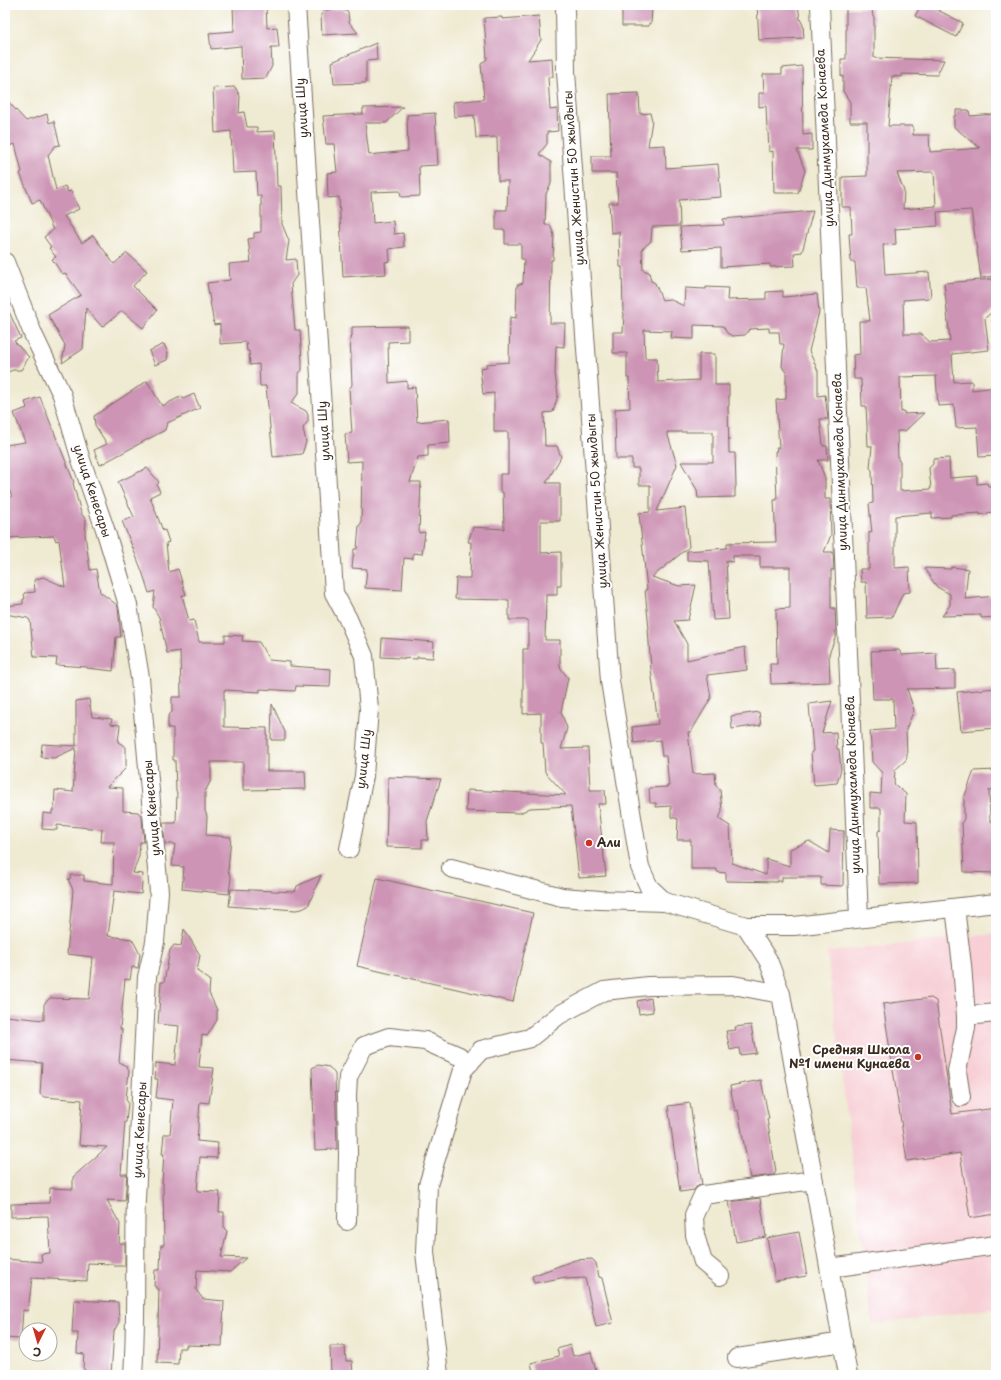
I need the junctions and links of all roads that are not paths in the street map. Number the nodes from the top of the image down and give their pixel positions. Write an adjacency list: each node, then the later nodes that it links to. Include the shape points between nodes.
1 (296, 5): 5 (street, улица Шу, via 334,594 364,656 369,710 364,776)
2 (565, 5): 7 (street, улица Женистин 50 жылдыгы, via 567,80 610,681 640,867 649,887)
3 (820, 5): 10 (street, улица Динмухамеда Конаева)
4 (5, 262): 24 (street, улица Кенесары, via 33,334 62,396 128,604 140,678 159,892 155,942 147,977 136,1199 136,1334)
5 (349, 849)
6 (451, 868): 7 (street, via 562,897)
7 (665, 902): 11 (street, улица Женистин 50 жылдыгы)
8 (996, 903): 9 (street, улица Женистин 50 жылдыгы)
9 (955, 908): 10 (street, улица Женистин 50 жылдыгы); 14 (street)
10 (859, 918): 11 (street, улица Женистин 50 жылдыгы, via 794,926)
11 (746, 926): 12 (street, via 768,960)
12 (781, 994): 15 (street, via 733,985 648,986 604,991 559,1015 530,1038 481,1050); 17 (street)
13 (996, 1013): 14 (street)
14 (966, 1016): 16 (street, via 957,1071)
15 (470, 1062): 18 (street, via 425,1041 389,1037 364,1046 348,1077); 25 (street, via 462,1070 428,1185 426,1252)
16 (961, 1097)
17 (814, 1180): 20 (street); 21 (street, via 703,1195 694,1215 696,1235 703,1262)
18 (347, 1221)
19 (996, 1244): 20 (street)
20 (830, 1268): 22 (street)
21 (720, 1276)
22 (843, 1342): 23 (street); 26 (street)
23 (737, 1358)
24 (133, 1375)
25 (439, 1375)
26 (848, 1375)

